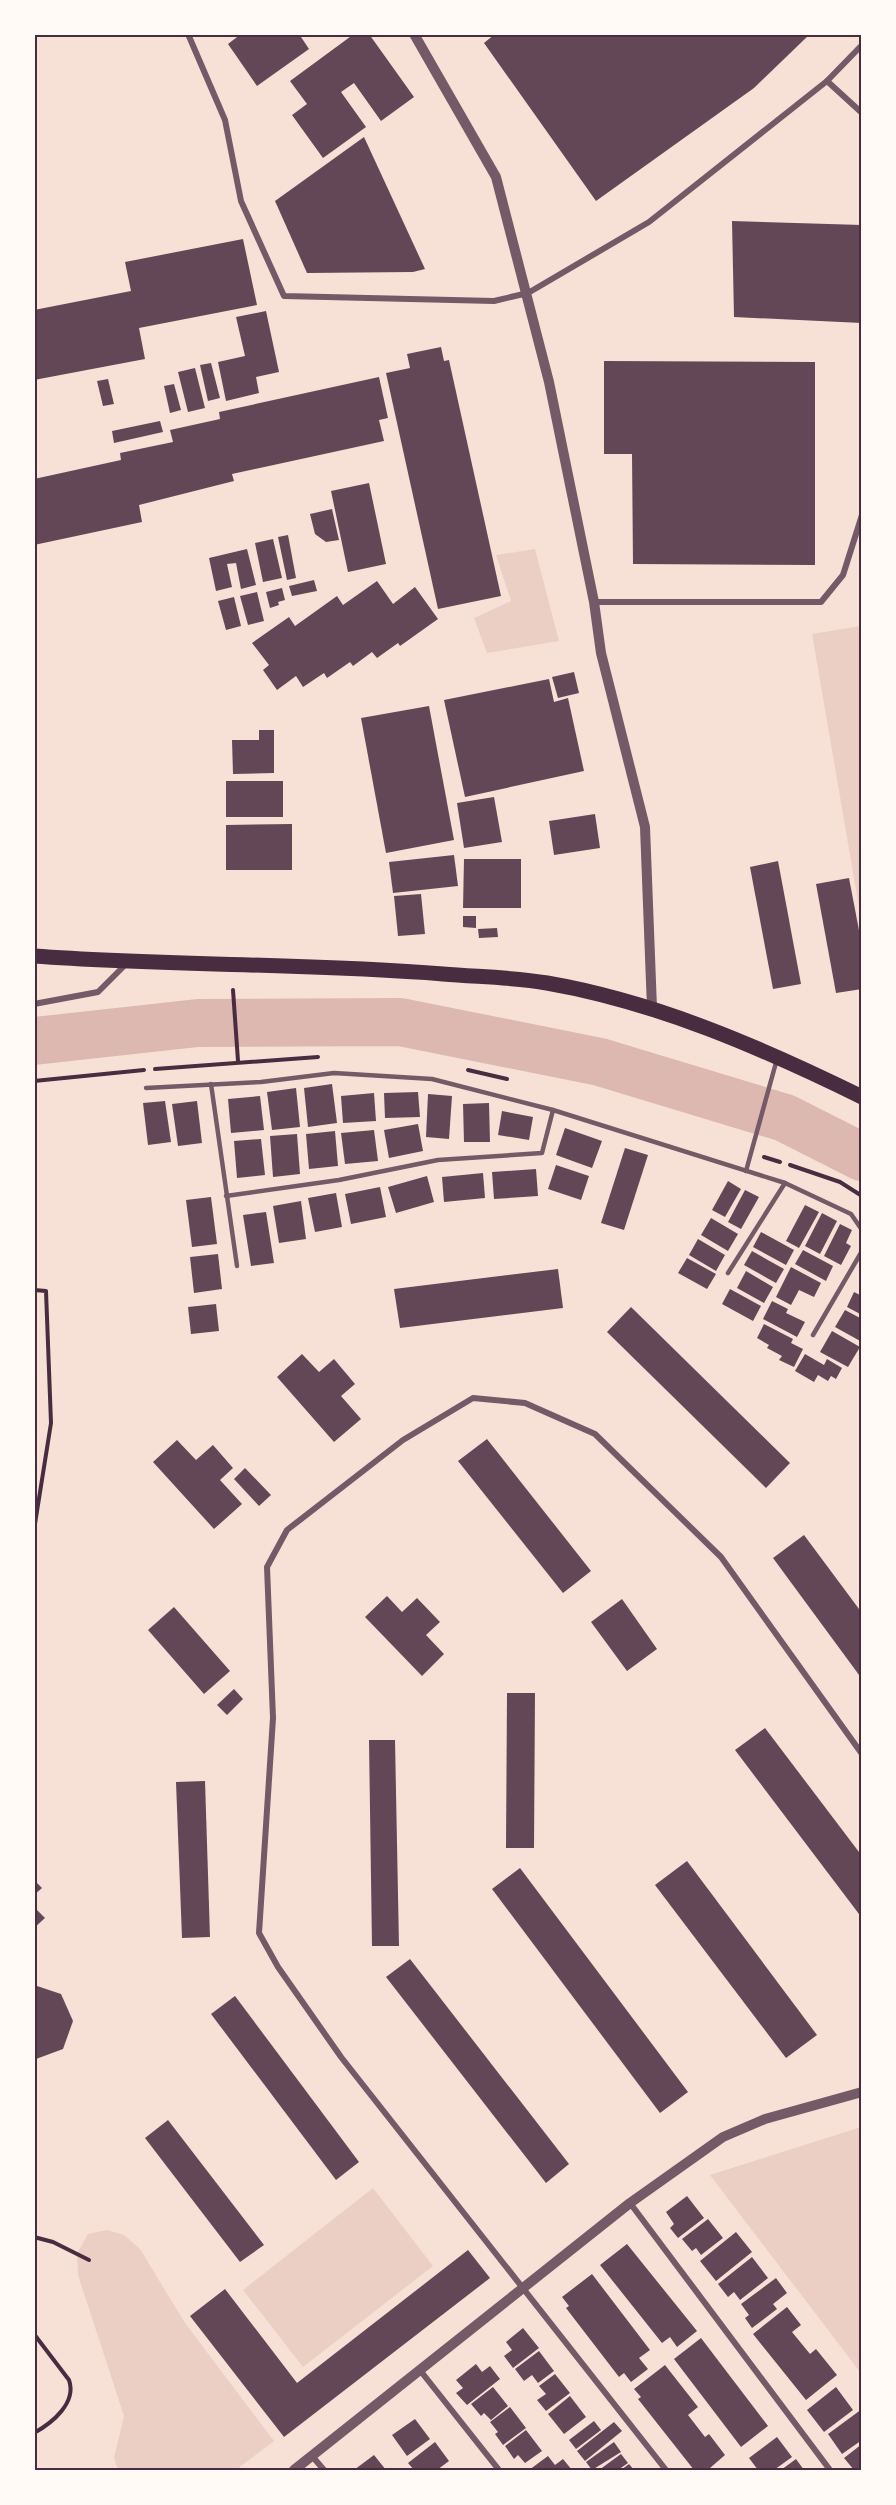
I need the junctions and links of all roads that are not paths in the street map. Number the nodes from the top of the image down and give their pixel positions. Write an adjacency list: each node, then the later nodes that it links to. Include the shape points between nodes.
1 (188, 34): 6 (street, via 225,120 241,201 285,296 494,301)
2 (414, 34): 6 (street, via 496,177)
3 (861, 45): 4 (street)
4 (827, 81): 5 (street); 6 (street, via 649,222)
5 (861, 113)
6 (528, 293): 8 (street)
7 (861, 515): 8 (street, via 843,575 821,602)
8 (594, 602): 12 (street, via 601,653 645,827)
9 (34, 956): 10 (main road)
10 (127, 963): 11 (street, via 98,992); 12 (main road, via 402,971 546,983)
11 (34, 1004)
12 (652, 1008): 13 (main road)
13 (778, 1057): 16 (main road); 18 (lane)
14 (212, 1084): 15 (lane); 17 (lane, via 334,1073 432,1079); 20 (lane)
15 (146, 1088)
16 (861, 1097)
17 (553, 1110): 18 (lane); 20 (lane, via 542,1153 438,1160 339,1180)
18 (746, 1171): 19 (lane)
19 (785, 1183): 21 (lane, via 851,1214); 24 (lane)
20 (226, 1196): 23 (lane)
21 (861, 1230)
22 (861, 1251): 25 (lane)
23 (237, 1266)
24 (728, 1273)
25 (813, 1335)
26 (861, 1754): 29 (street, via 721,1557 595,1434 525,1403 473,1398 403,1440 287,1530 267,1567 273,1718 259,1933 341,2057)
27 (861, 2091): 28 (street, via 765,2119 723,2137)
28 (630, 2203): 29 (street); 36 (street)
29 (523, 2287): 30 (street); 35 (street)
30 (419, 2369): 31 (street); 34 (street)
31 (312, 2456): 32 (street); 33 (street)
32 (294, 2470)
33 (324, 2470)
34 (499, 2470)
35 (666, 2470)
36 (830, 2470)

